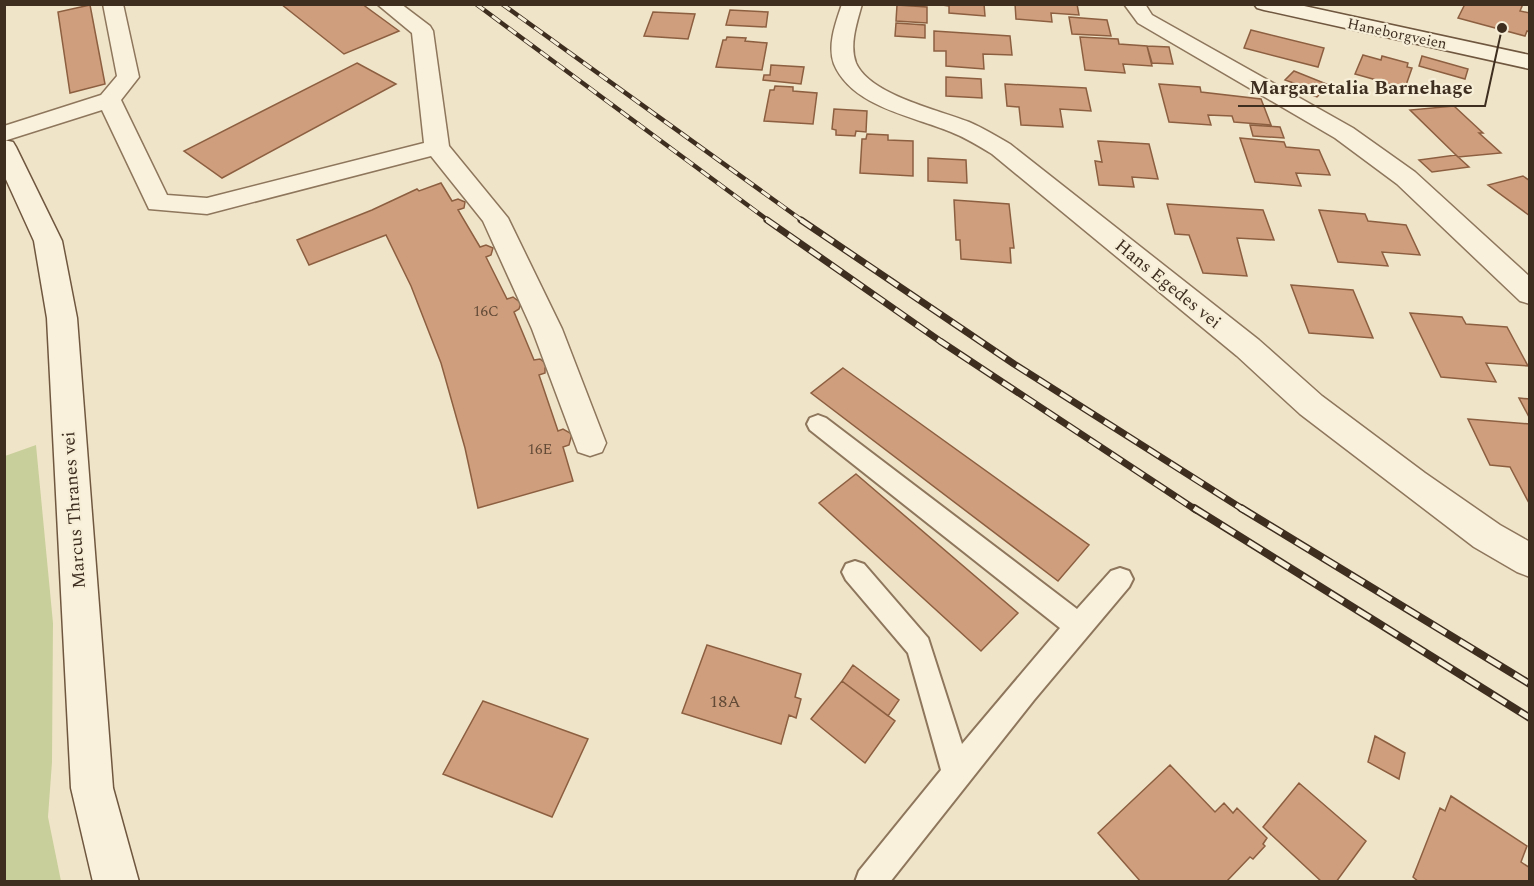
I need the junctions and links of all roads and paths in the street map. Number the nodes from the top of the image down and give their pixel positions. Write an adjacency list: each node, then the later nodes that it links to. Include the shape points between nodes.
1 (113, 4): 7 (street, via 128,77)
2 (387, 4): 10 (street, via 422,31)
3 (852, 4): 14 (street, Hans Egedes vei, via 842,48 852,75 878,95 959,126 1001,149 1248,348 1311,405 1487,536)
4 (1134, 4): 11 (street, via 1145,19 1344,133 1406,178)
5 (1264, 4): 6 (street, Haneborgveien)
6 (1530, 62)
7 (109, 100): 8 (street); 10 (street, via 158,202 207,206)
8 (4, 134)
9 (4, 147): 19 (street, Marcus Thranes vei, via 48,241 62,318 92,788)
10 (437, 147): 13 (street, via 495,218 547,329)
11 (1530, 294)
12 (818, 424): 17 (lane)
13 (590, 443)
14 (1530, 561)
15 (855, 572): 18 (lane, via 919,647)
16 (1120, 579): 17 (lane)
17 (1078, 627): 18 (lane)
18 (956, 773): 20 (lane)
19 (116, 882)
20 (870, 882)

